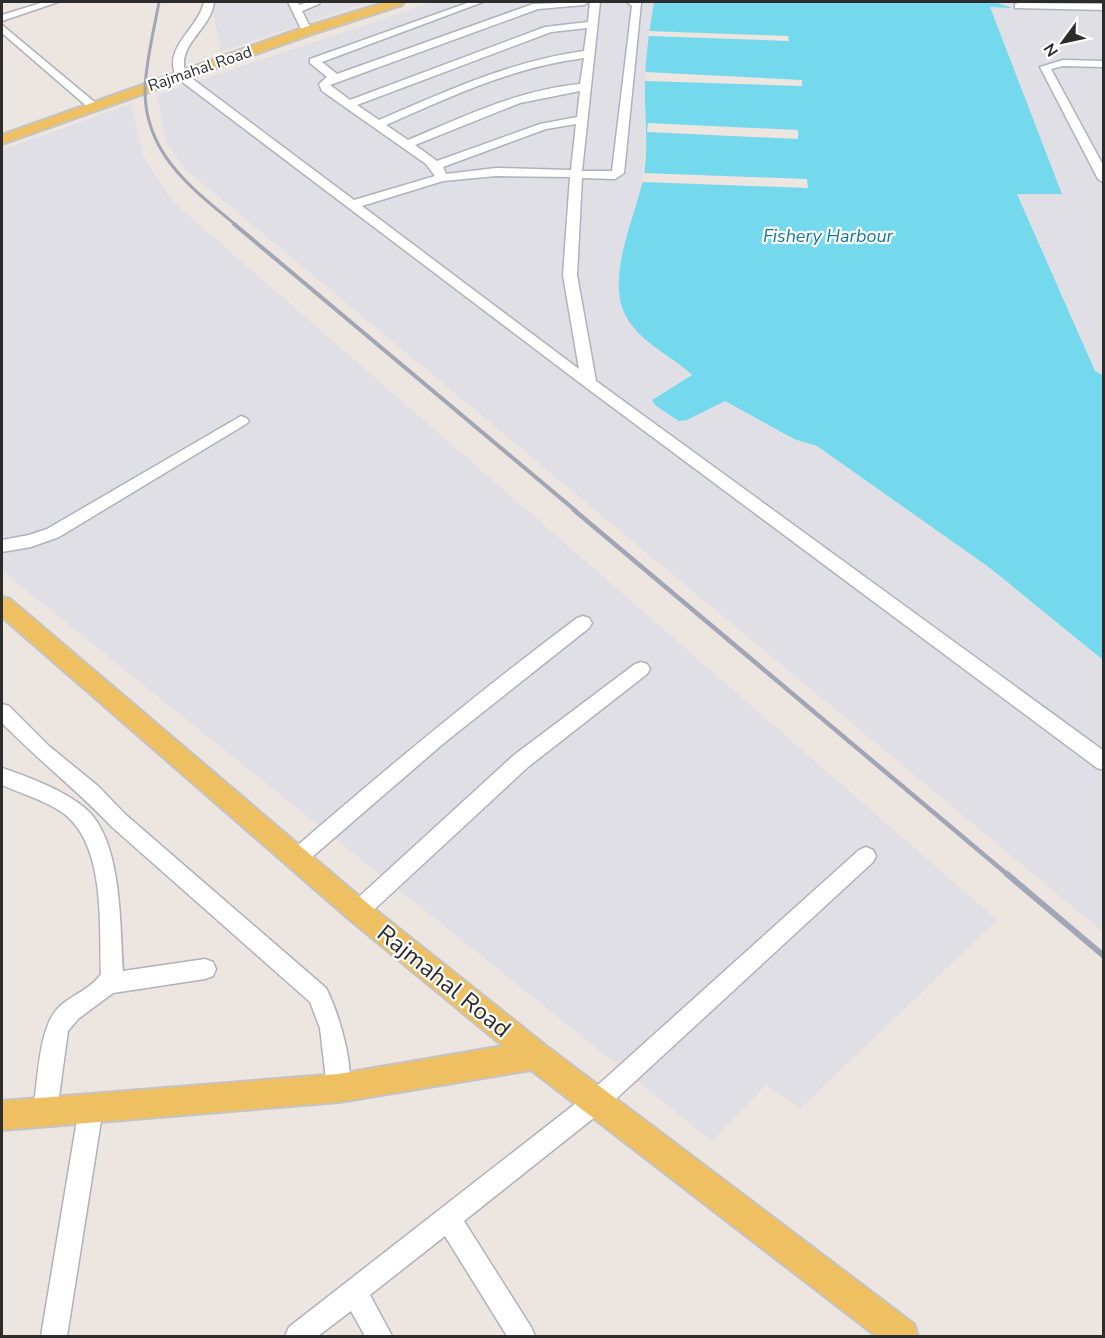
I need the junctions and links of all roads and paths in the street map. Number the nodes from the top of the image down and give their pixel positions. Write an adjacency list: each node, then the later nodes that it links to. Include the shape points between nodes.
1 (53, 2): 14 (street)
2 (209, 2): 22 (street, via 204,20 176,56 175,66)
3 (315, 2): 10 (street)
4 (398, 2): 17 (main road, Rajmahal Road)
5 (477, 2): 13 (street)
6 (584, 2): 9 (street)
7 (595, 2): 15 (street)
8 (632, 2): 33 (street, via 637,5 618,173)
9 (539, 3): 18 (street)
10 (295, 5): 17 (street)
11 (1019, 6): 12 (street)
12 (1104, 7)
13 (435, 17): 18 (street); 23 (street, via 315,61)
14 (2, 18)
15 (593, 24): 19 (street); 20 (street, via 549,29)
16 (2, 30): 27 (street)
17 (307, 31): 22 (main road, Rajmahal Road)
18 (461, 32): 20 (street); 23 (street)
19 (589, 54): 24 (street); 25 (street, via 544,60)
20 (472, 58): 25 (street); 26 (street)
21 (1104, 64): 35 (street, via 1056,63 1045,68)
22 (181, 76): 27 (main road, Rajmahal Road); 36 (street)
23 (333, 79): 26 (street, via 323,87)
24 (586, 87): 25 (street); 28 (street)
25 (486, 96): 29 (street); 31 (street)
26 (348, 105): 29 (street)
27 (94, 107): 30 (main road, Rajmahal Road)
28 (582, 120): 32 (street, via 544,126); 33 (street)
29 (376, 125): 31 (street)
30 (2, 140)
31 (406, 144): 32 (street)
32 (436, 166): 34 (street)
33 (576, 175): 34 (street, via 496,171); 37 (street, via 570,275)
34 (442, 178): 36 (street)
35 (1104, 179)
36 (352, 205): 37 (street)
37 (589, 383): 44 (street)
38 (241, 422): 39 (street, via 53,533)
39 (2, 546)
40 (5, 614): 47 (main road, Rajmahal Road)
41 (584, 623): 47 (street, via 411,758)
42 (640, 669): 48 (street, via 521,760)
43 (2, 711): 52 (street, via 42,752 318,995 330,1022)
44 (1104, 762)
45 (2, 776): 50 (street, via 65,804 93,833 107,880 113,959)
46 (866, 856): 53 (street)
47 (297, 858): 48 (main road, Rajmahal Road)
48 (358, 911): 51 (main road, Rajmahal Road)
49 (206, 969): 50 (street)
50 (109, 982): 55 (street, via 71,1009 57,1028)
51 (535, 1055): 52 (main road); 53 (main road, Rajmahal Road)
52 (339, 1088): 54 (main road)
53 (597, 1101): 57 (street); 63 (main road, Rajmahal Road)
54 (91, 1108): 55 (main road); 59 (street)
55 (45, 1111): 56 (main road)
56 (2, 1116)
57 (448, 1217): 58 (street); 62 (street)
58 (354, 1292): 60 (street); 61 (street)
59 (54, 1336)
60 (298, 1336)
61 (379, 1336)
62 (522, 1336)
63 (902, 1336)

